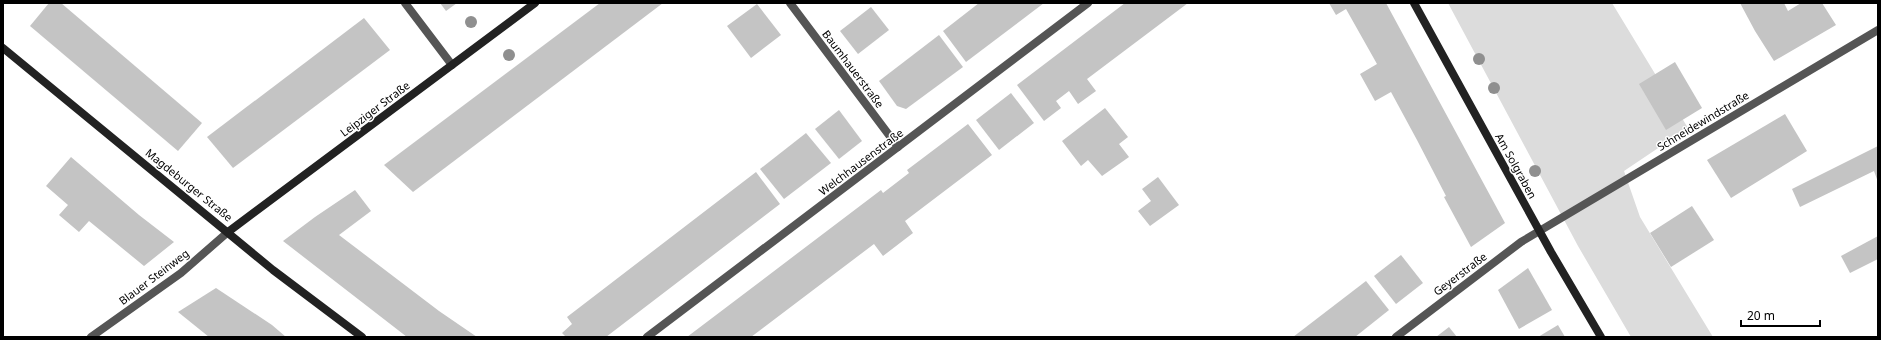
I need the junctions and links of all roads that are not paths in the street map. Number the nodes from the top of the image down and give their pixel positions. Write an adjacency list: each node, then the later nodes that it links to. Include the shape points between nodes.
1 (405, 3): 8 (street)
2 (535, 3): 8 (main road, Leipziger Straße)
3 (790, 3): 9 (street, Baumhauerstraße)
4 (1088, 3): 9 (street, Welchhausenstraße)
5 (1414, 3): 10 (main road, Am Solgraben)
6 (1878, 30): 10 (street, Schneidewindstraße)
7 (3, 48): 11 (main road, Magdeburger Straße)
8 (452, 65): 11 (main road, Leipziger Straße)
9 (898, 147): 14 (street, Welchhausenstraße)
10 (1539, 231): 15 (street, Geyerstraße); 16 (main road, Am Solgraben)
11 (228, 232): 12 (street, Blauer Steinweg, via 181,273); 13 (main road, Magdeburger Straße, via 273,270)
12 (91, 337)
13 (362, 337)
14 (647, 337)
15 (1396, 337)
16 (1601, 337)

